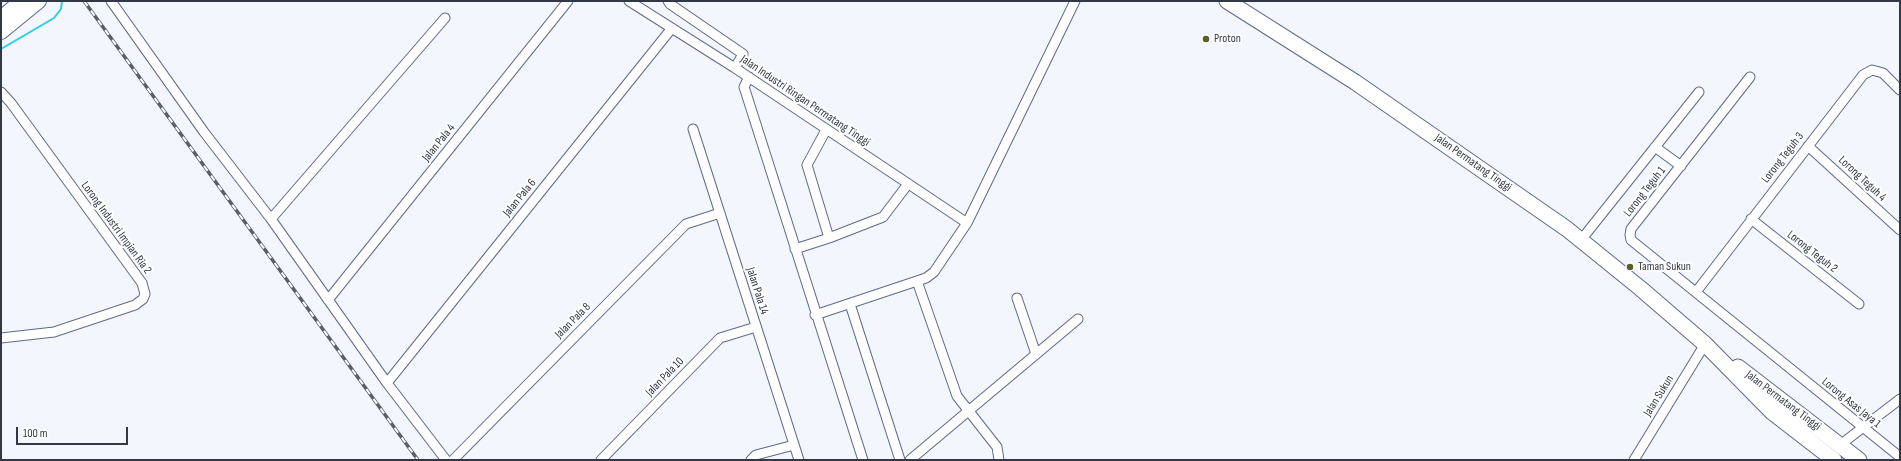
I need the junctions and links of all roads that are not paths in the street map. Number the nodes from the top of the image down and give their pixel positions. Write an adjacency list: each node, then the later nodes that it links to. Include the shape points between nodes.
1 (6, 1): 10 (main road)
2 (21, 1): 11 (main road)
3 (39, 1): 14 (main road)
4 (111, 1): 28 (street, via 204,132)
5 (568, 1): 38 (street, Jalan Pala 4)
6 (629, 1): 13 (street, Jalan Industri Ringan Permatang Tinggi)
7 (668, 1): 15 (street, via 743,54)
8 (1075, 1): 30 (street)
9 (1227, 1): 33 (highway, Jalan Permatang Tinggi, via 1456,150)
10 (1, 5)
11 (1, 18)
12 (445, 18): 28 (street)
13 (672, 28): 15 (street, Jalan Industri Ringan Permatang Tinggi); 48 (street, Jalan Pala 6)
14 (1, 32)
15 (735, 68): 16 (street, Jalan Industri Ringan Permatang Tinggi)
16 (749, 77): 22 (street, Jalan Industri Ringan Permatang Tinggi); 34 (street, via 744,87)
17 (1750, 78): 25 (street, Lorong Teguh 1)
18 (1900, 90): 23 (street, Lorong Teguh 3, via 1883,73 1872,70 1863,76)
19 (1, 92): 44 (street, Lorong Industri Impian Ria 2, via 142,283 145,294 135,305 54,332)
20 (1699, 92): 24 (street)
21 (693, 128): 27 (street, Jalan Pala 14)
22 (826, 130): 26 (street, Jalan Industri Ringan Permatang Tinggi); 32 (street, via 807,165)
23 (1808, 146): 29 (street, Lorong Teguh 3); 31 (street, Lorong Teguh 4)
24 (1656, 147): 25 (street); 33 (street)
25 (1680, 166): 36 (street, Lorong Teguh 1, via 1631,229 1630,235 1631,240)
26 (908, 184): 30 (street, Jalan Industri Ringan Permatang Tinggi); 32 (street, via 883,217)
27 (720, 213): 43 (street, Jalan Pala 14); 57 (street, Jalan Pala 8, via 686,224)
28 (271, 219): 38 (street)
29 (1751, 219): 36 (street, Lorong Teguh 3); 40 (street, Lorong Teguh 2)
30 (967, 223): 35 (street, via 931,276)
31 (1900, 230)
32 (829, 238): 34 (street)
33 (1581, 240): 45 (highway, Jalan Permatang Tinggi)
34 (795, 249): 41 (street)
35 (917, 281): 39 (street); 50 (street, via 957,396)
36 (1696, 292): 47 (street, Lorong Teguh 1)
37 (1017, 298): 46 (street)
38 (328, 300): 48 (street)
39 (850, 304): 41 (street); 62 (street)
40 (1859, 304)
41 (815, 315): 61 (street)
42 (1078, 319): 46 (street)
43 (756, 327): 53 (street, Jalan Pala 14); 58 (street, Jalan Pala 10, via 720,338)
44 (1, 338)
45 (1705, 344): 52 (highway, Jalan Permatang Tinggi, via 1772,412); 54 (highway, Jalan Permatang Tinggi); 65 (street, Jalan Sukun)
46 (1036, 354): 50 (street)
47 (1806, 382): 51 (street, Lorong Asas Jaya 1)
48 (387, 383): 56 (street)
49 (1900, 399): 51 (street)
50 (968, 411): 63 (street); 64 (street, via 997,447)
51 (1862, 428): 54 (street); 55 (street, Lorong Asas Jaya 1)
52 (1808, 441): 54 (highway, via 1832,448); 66 (highway, Jalan Permatang Tinggi)
53 (794, 445): 59 (street, via 756,455); 60 (street, Jalan Pala 14)
54 (1840, 445): 67 (highway, Jalan Permatang Tinggi)
55 (1900, 458)
56 (446, 460)
57 (453, 460)
58 (601, 460)
59 (751, 460)
60 (799, 460)
61 (863, 460)
62 (900, 460)
63 (910, 460)
64 (999, 460)
65 (1634, 460)
66 (1834, 460)
67 (1859, 460)

